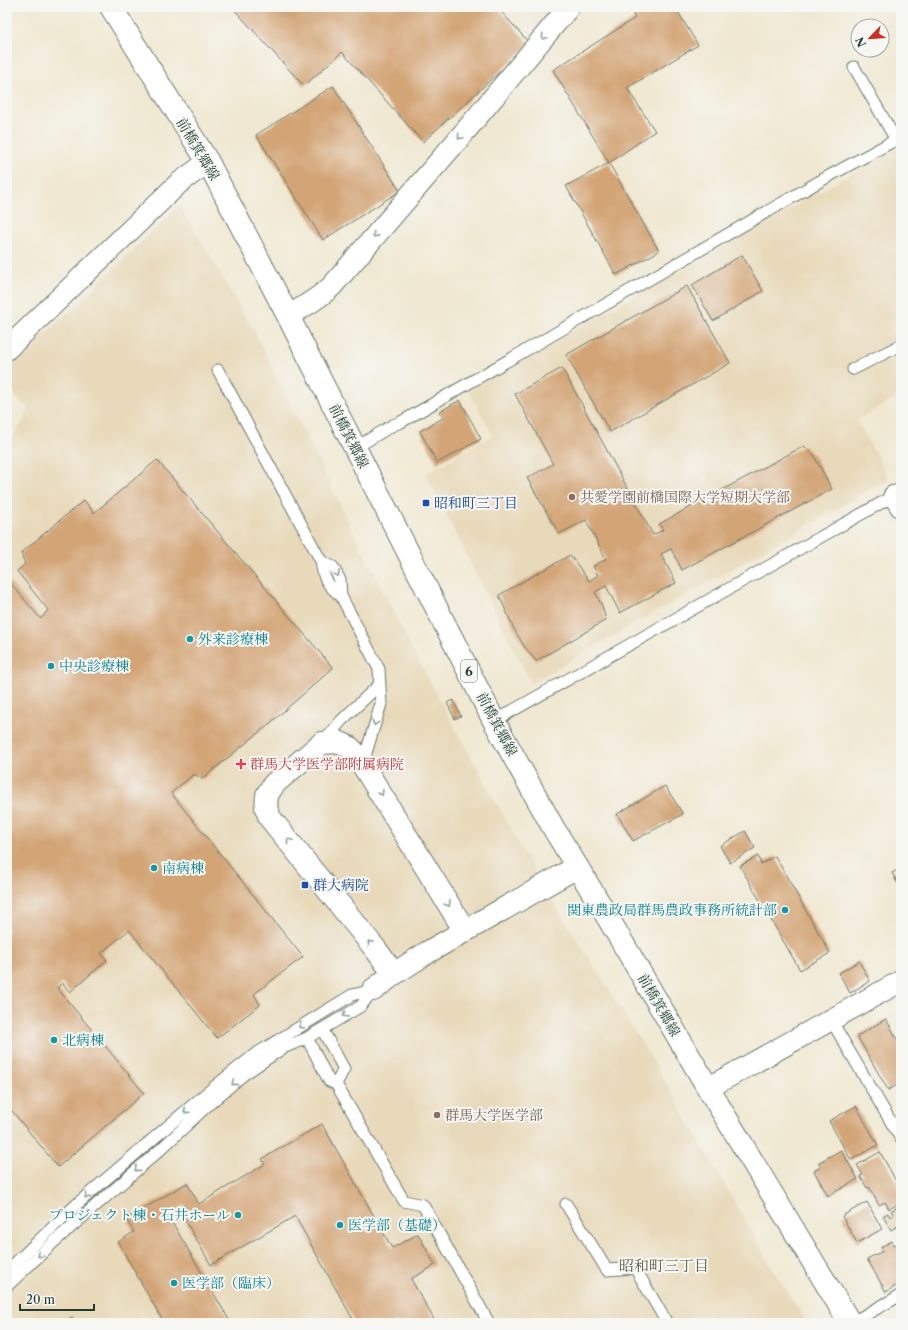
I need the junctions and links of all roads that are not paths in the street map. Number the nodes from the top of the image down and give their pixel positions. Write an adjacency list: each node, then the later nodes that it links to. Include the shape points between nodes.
1 (111, 7): 5 (main road, 前橋箕郷線 / 6)
2 (569, 7): 6 (street, one-way to 6, via 332,286)
3 (854, 68): 4 (lane)
4 (898, 139): 11 (lane)
5 (208, 162): 6 (main road, 前橋箕郷線 / 6); 8 (street, via 179,184)
6 (288, 316): 11 (main road, 前橋箕郷線 / 6)
7 (901, 345): 9 (lane)
8 (7, 349)
9 (853, 369)
10 (218, 370): 13 (lane, via 321,561 322,573 329,587 341,596 379,669)
11 (354, 448): 14 (main road, 前橋箕郷線 / 6)
12 (899, 498): 14 (lane)
13 (379, 685): 15 (lane); 16 (lane, one-way to 16, via 381,704 366,753)
14 (494, 721): 17 (main road, 前橋箕郷線 / 6)
15 (322, 743): 16 (main road, via 338,742 349,747); 19 (main road, one-way to 15, via 270,818 266,808 267,795 274,784)
16 (366, 769): 18 (main road, one-way to 18)
17 (577, 867): 18 (main road); 26 (main road, 前橋箕郷線 / 6)
18 (465, 931): 19 (main road)
19 (394, 974): 21 (main road)
20 (901, 981): 22 (street)
21 (373, 990): 23 (lane, one-way to 23, via 361,1006); 29 (lane, one-way to 29, via 352,995 254,1055 77,1204)
22 (831, 1020): 26 (street); 27 (lane)
23 (322, 1029): 24 (lane); 25 (lane, via 344,1069)
24 (307, 1038): 25 (lane, via 329,1081); 30 (lane, one-way to 30, via 283,1048 243,1075)
25 (336, 1084): 32 (lane, via 404,1201 423,1206)
26 (708, 1088): 34 (main road, 前橋箕郷線 / 6)
27 (901, 1139)
28 (566, 1204): 33 (lane, via 607,1270 635,1268)
29 (7, 1270)
30 (7, 1286)
31 (901, 1295): 34 (lane)
32 (489, 1323)
33 (667, 1323)
34 (850, 1323)

